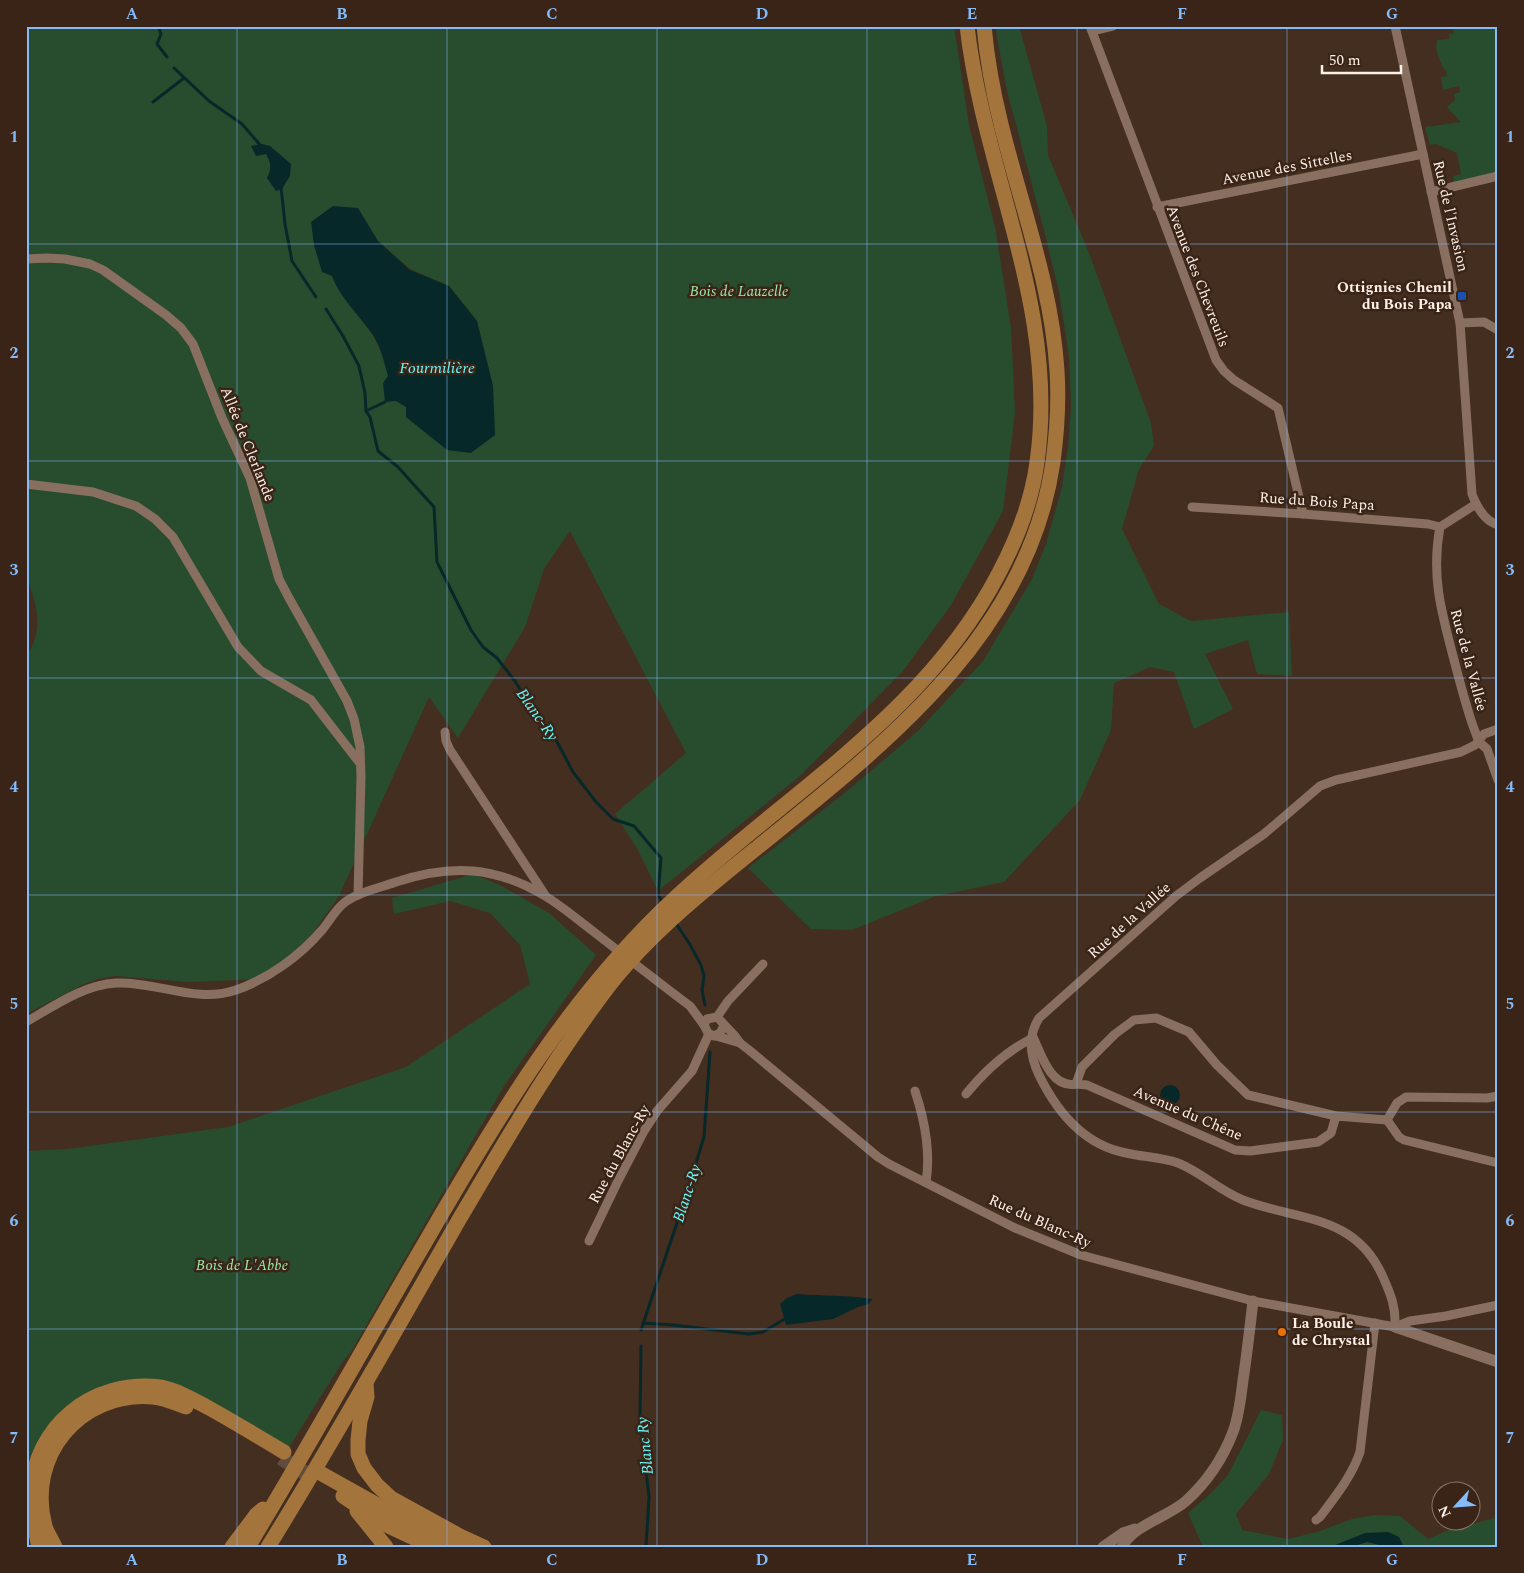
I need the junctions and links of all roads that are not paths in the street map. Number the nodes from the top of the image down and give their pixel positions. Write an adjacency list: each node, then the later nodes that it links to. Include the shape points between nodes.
1 (967, 26): 28 (highway, via 987,132 1034,315 1041,374 1037,465 1011,550 972,620 936,666 845,756 722,856 638,933 605,970)
2 (984, 26): 28 (highway, via 1001,124 1050,310 1058,371 1053,463 1046,496 1027,552 1004,598 966,656 932,695 811,804 677,915)
3 (1113, 26): 5 (street)
4 (1395, 26): 6 (street, Rue de l'Invasion)
5 (1091, 29): 9 (street, Avenue des Chevreuils)
6 (1423, 154): 8 (street, Rue de l'Invasion); 9 (street, Avenue des Sittelles)
7 (1498, 176): 8 (street)
8 (1431, 192): 11 (street, Rue de l'Invasion)
9 (1157, 207): 16 (street, Avenue des Chevreuils, via 1216,360 1234,380 1278,408)
10 (26, 259): 22 (street, Allée de Clerlande, via 60,258 96,267 112,275 178,324 190,339 250,478 280,579 353,715 360,747)
11 (1460, 323): 12 (street, via 1484,322); 14 (street, Rue de l'Invasion, via 1470,472)
12 (1498, 330)
13 (26, 484): 22 (street, via 93,492 136,506 155,519 173,537 238,647 261,671 311,700)
14 (1476, 504): 17 (street, via 1481,513); 18 (street)
15 (1192, 507): 16 (street, Rue du Bois Papa)
16 (1303, 514): 18 (street, Rue du Bois Papa)
17 (1498, 525)
18 (1440, 527): 21 (street, Rue de la Vallée, via 1436,555 1439,599 1466,705)
19 (1498, 729): 21 (street, via 1484,734)
20 (445, 732): 25 (street, Rue du Blanc-Ry, via 450,750)
21 (1479, 742): 23 (street, via 1487,748); 34 (street, Rue de la Vallée, via 1453,754 1336,780 1315,789 1264,834 1176,896 1039,1018)
22 (359, 762): 24 (street, Allée de Clerlande, via 362,804)
23 (1498, 780)
24 (358, 895): 25 (street, Rue du Blanc-Ry, via 432,872 470,870 510,878); 30 (street, Rue du Blanc-Ry, via 344,903 315,938 295,955 249,986 213,995 140,984 94,986)
25 (546, 896): 27 (street, Rue du Blanc-Ry)
26 (763, 964): 29 (street)
27 (690, 1006): 29 (street, Rue du Blanc-Ry); 31 (street, Rue du Blanc-Ry)
28 (582, 1011): 50 (highway); 51 (highway, via 528,1074 480,1147)
29 (714, 1017): 31 (street, via 707,1019); 32 (street, Rue du Blanc-Ry)
30 (26, 1022)
31 (704, 1025): 33 (street, Rue du Blanc-Ry)
32 (724, 1026): 33 (street, Rue du Blanc-Ry); 35 (street, Rue du Blanc-Ry)
33 (713, 1035): 35 (street, Rue du Blanc-Ry); 44 (street, Rue du Blanc-Ry, via 692,1071 644,1131)
34 (1031, 1037): 36 (street, Avenue du Chêne, via 1056,1080); 38 (street, via 990,1068); 48 (street, via 1034,1062 1050,1096 1068,1120 1089,1138 1119,1152 1177,1163 1235,1197 1345,1231 1366,1251 1381,1272 1393,1301)
35 (740, 1043): 43 (street, Rue du Blanc-Ry, via 878,1157)
36 (1076, 1084): 40 (street, Avenue du Chêne, via 1087,1084 1235,1150 1318,1142 1331,1133); 40 (street, via 1082,1067 1115,1034 1134,1020 1156,1018 1189,1032 1248,1095)
37 (915, 1090): 43 (street, via 927,1137)
38 (966, 1094)
39 (1498, 1096): 41 (street, via 1406,1098 1397,1103)
40 (1336, 1116): 41 (street)
41 (1386, 1120): 42 (street, via 1404,1140)
42 (1498, 1163)
43 (926, 1182): 45 (street, Rue du Blanc-Ry, via 1067,1251)
44 (590, 1241)
45 (1253, 1301): 47 (street, Rue du Blanc-Ry); 54 (street, via 1240,1404 1228,1444 1214,1469 1188,1499)
46 (1498, 1305): 48 (street, Rue du Blanc-Ry, via 1410,1321)
47 (1375, 1323): 48 (street, Rue du Blanc-Ry); 53 (street, via 1360,1452 1342,1486)
48 (1395, 1327): 49 (street)
49 (1498, 1362)
50 (366, 1381): 59 (highway); 63 (highway, via 367,1397 360,1421 358,1454 376,1485 391,1498)
51 (279, 1495): 57 (highway, via 256,1515); 58 (highway)
52 (347, 1498): 60 (highway); 61 (highway, via 384,1524); 62 (highway, via 320,1477)
53 (1316, 1520)
54 (1144, 1527): 64 (street, via 1123,1533); 65 (street, via 1128,1538)
55 (39, 1547): 56 (highway, via 32,1520 31,1495 40,1450 64,1418 85,1402 109,1392 136,1386 162,1388 187,1396 283,1455 174,1402 153,1397 104,1404 71,1425 56,1443 46,1463 41,1482 41,1504 45,1528)
56 (55, 1547)
57 (232, 1547)
58 (248, 1547)
59 (268, 1547)
60 (386, 1547)
61 (432, 1547)
62 (455, 1547)
63 (484, 1547)
64 (1103, 1547)
65 (1122, 1547)

